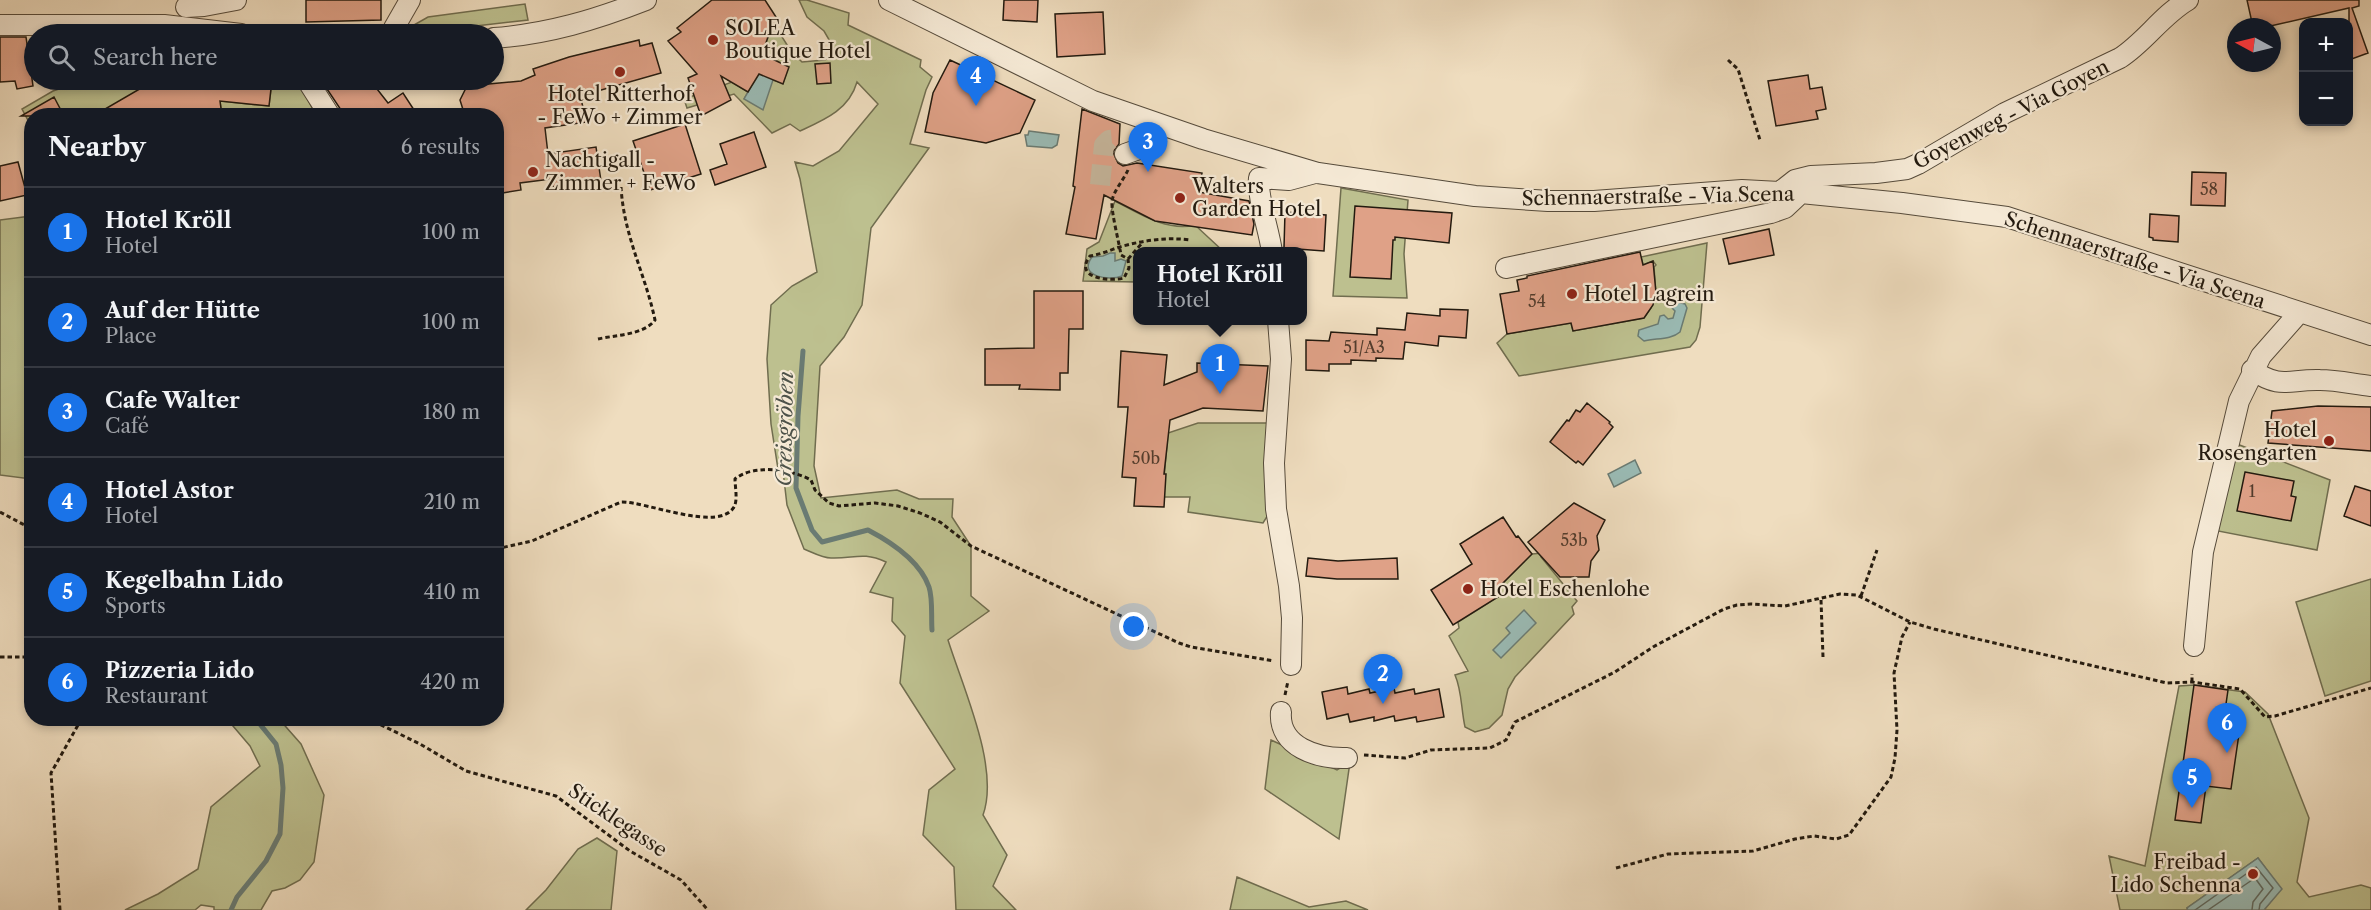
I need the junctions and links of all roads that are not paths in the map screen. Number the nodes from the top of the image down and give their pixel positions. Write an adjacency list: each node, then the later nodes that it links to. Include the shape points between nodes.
1 (236, 0): 6 (street)
2 (410, 0): 8 (street)
3 (646, 0): 10 (street, via 548,32)
4 (889, 0): 15 (street, Schennaerstraße - Via Scena, via 1093,101)
5 (2188, 0): 16 (street, Goyenweg - Via Goyen, via 2120,58 2005,113 1918,164 1892,172 1811,176 1795,180)
6 (184, 11): 7 (street); 9 (street)
7 (216, 24)
8 (396, 24)
9 (0, 25)
10 (504, 37)
11 (314, 90): 12 (street)
12 (325, 108)
13 (1153, 144): 14 (street)
14 (1129, 158)
15 (1318, 173): 16 (street, Schennaerstraße - Via Scena, via 1464,194 1548,201 1724,190); 17 (street, via 1289,180 1259,178)
16 (1791, 192): 18 (street, Goyenweg - Via Goyen, via 1785,208 1771,213); 19 (street, Schennaerstraße - Via Scena, via 2007,217)
17 (1271, 247)
18 (1506, 267)
19 (2299, 313): 21 (street, Schennaerstraße - Via Scena); 22 (street)
20 (1278, 325): 25 (street, via 1281,359 1274,464 1276,509 1292,618)
21 (2371, 335)
22 (2252, 370): 23 (street, via 2279,384 2319,380); 24 (street, via 2239,400 2203,552)
23 (2371, 386)
24 (2194, 646)
25 (1291, 665)
26 (1281, 712): 27 (street, via 1283,732 1292,742 1313,754)
27 (1347, 758)

